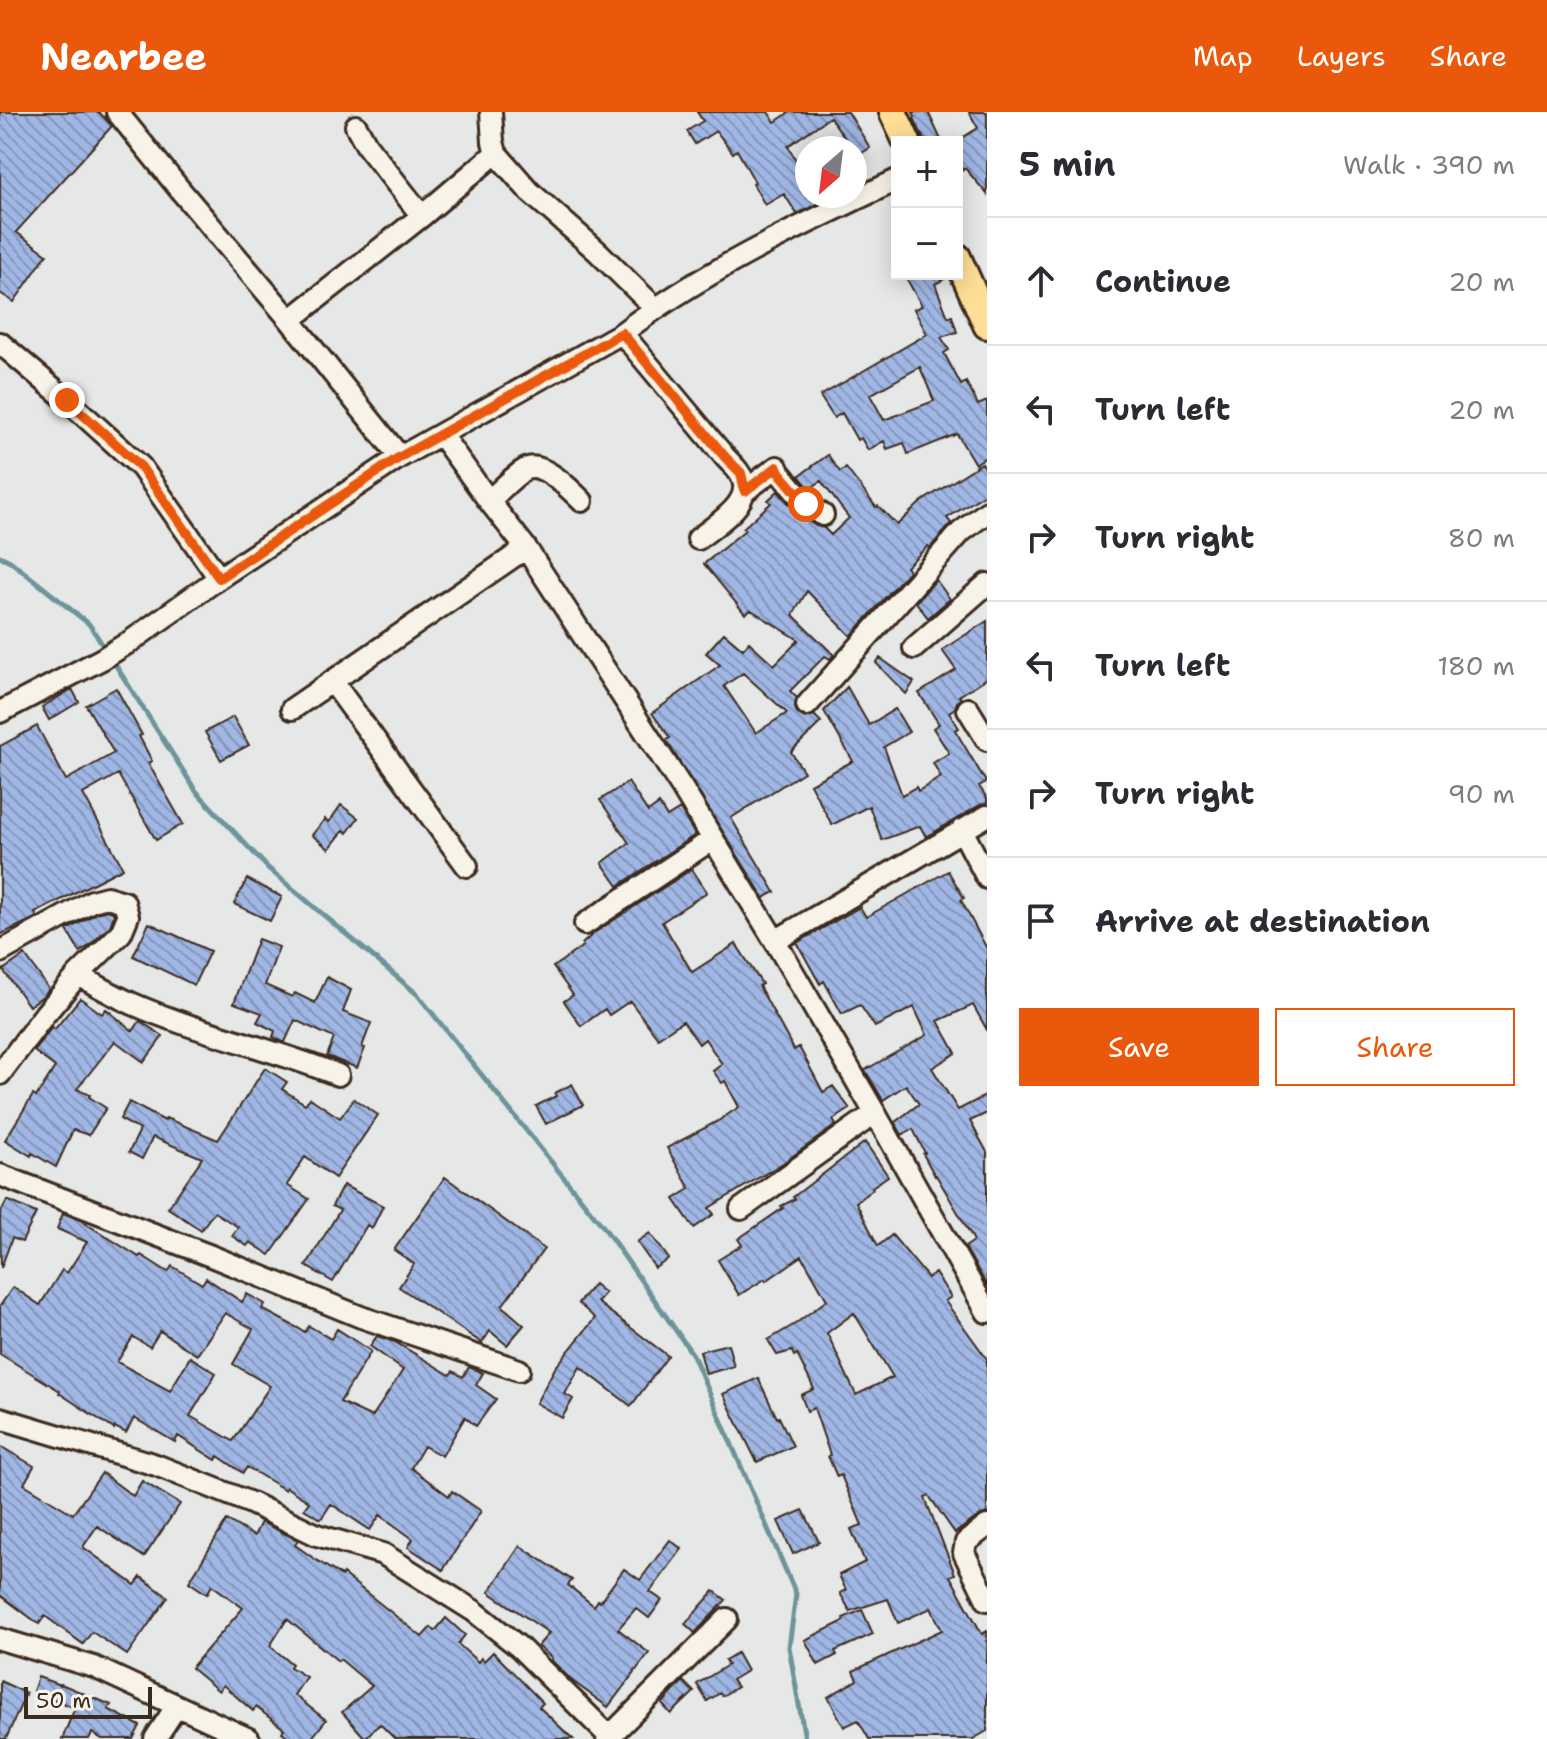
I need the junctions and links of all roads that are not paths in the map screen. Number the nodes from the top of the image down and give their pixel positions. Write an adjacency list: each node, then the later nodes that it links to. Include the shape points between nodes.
1 (117, 112): 11 (street)
2 (491, 112): 6 (street)
3 (893, 112): 5 (main road)
4 (356, 126): 8 (street)
5 (904, 136)
6 (496, 153): 8 (street); 10 (street, via 530,192)
7 (891, 183): 10 (street, via 768,242)
8 (422, 216): 11 (street)
9 (963, 270): 12 (main road)
10 (655, 308): 13 (street)
11 (290, 320): 16 (street)
12 (986, 321)
13 (622, 333): 15 (street); 17 (street, via 741,473)
14 (0, 343): 24 (street, via 141,467)
15 (441, 435): 16 (street); 18 (street)
16 (400, 457): 24 (street)
17 (745, 491): 21 (street, via 777,467 806,504); 22 (street, via 741,503)
18 (489, 501): 19 (street, via 534,466); 23 (street)
19 (582, 501)
20 (987, 512): 28 (street, via 961,532)
21 (823, 515)
22 (698, 539)
23 (526, 548): 27 (street); 35 (street)
24 (219, 578): 31 (street, via 102,659)
25 (987, 584): 26 (street)
26 (914, 648)
27 (332, 681): 29 (street); 36 (street)
28 (807, 705)
29 (292, 709)
30 (968, 709): 32 (street)
31 (0, 712)
32 (987, 740)
33 (987, 816): 34 (street)
34 (962, 830): 37 (street); 39 (street)
35 (713, 839): 38 (street); 39 (street)
36 (467, 866)
37 (987, 878)
38 (585, 924)
39 (775, 941): 44 (street)
40 (0, 952): 41 (street, via 92,901 107,897 124,902 128,916 121,933)
41 (78, 975): 42 (street); 43 (street, via 172,1019)
42 (0, 1074)
43 (338, 1075)
44 (875, 1113): 46 (street); 47 (street)
45 (0, 1175): 48 (street, via 361,1317)
46 (741, 1209)
47 (987, 1312)
48 (519, 1370)
49 (0, 1418): 55 (street, via 156,1465 317,1535 383,1554 474,1611 519,1647)
50 (987, 1526): 51 (street, via 966,1542 964,1553)
51 (987, 1600)
52 (727, 1619): 55 (street)
53 (0, 1639): 54 (street, via 94,1667)
54 (176, 1707): 56 (street); 57 (street)
55 (610, 1738)
56 (155, 1739)
57 (249, 1739)

